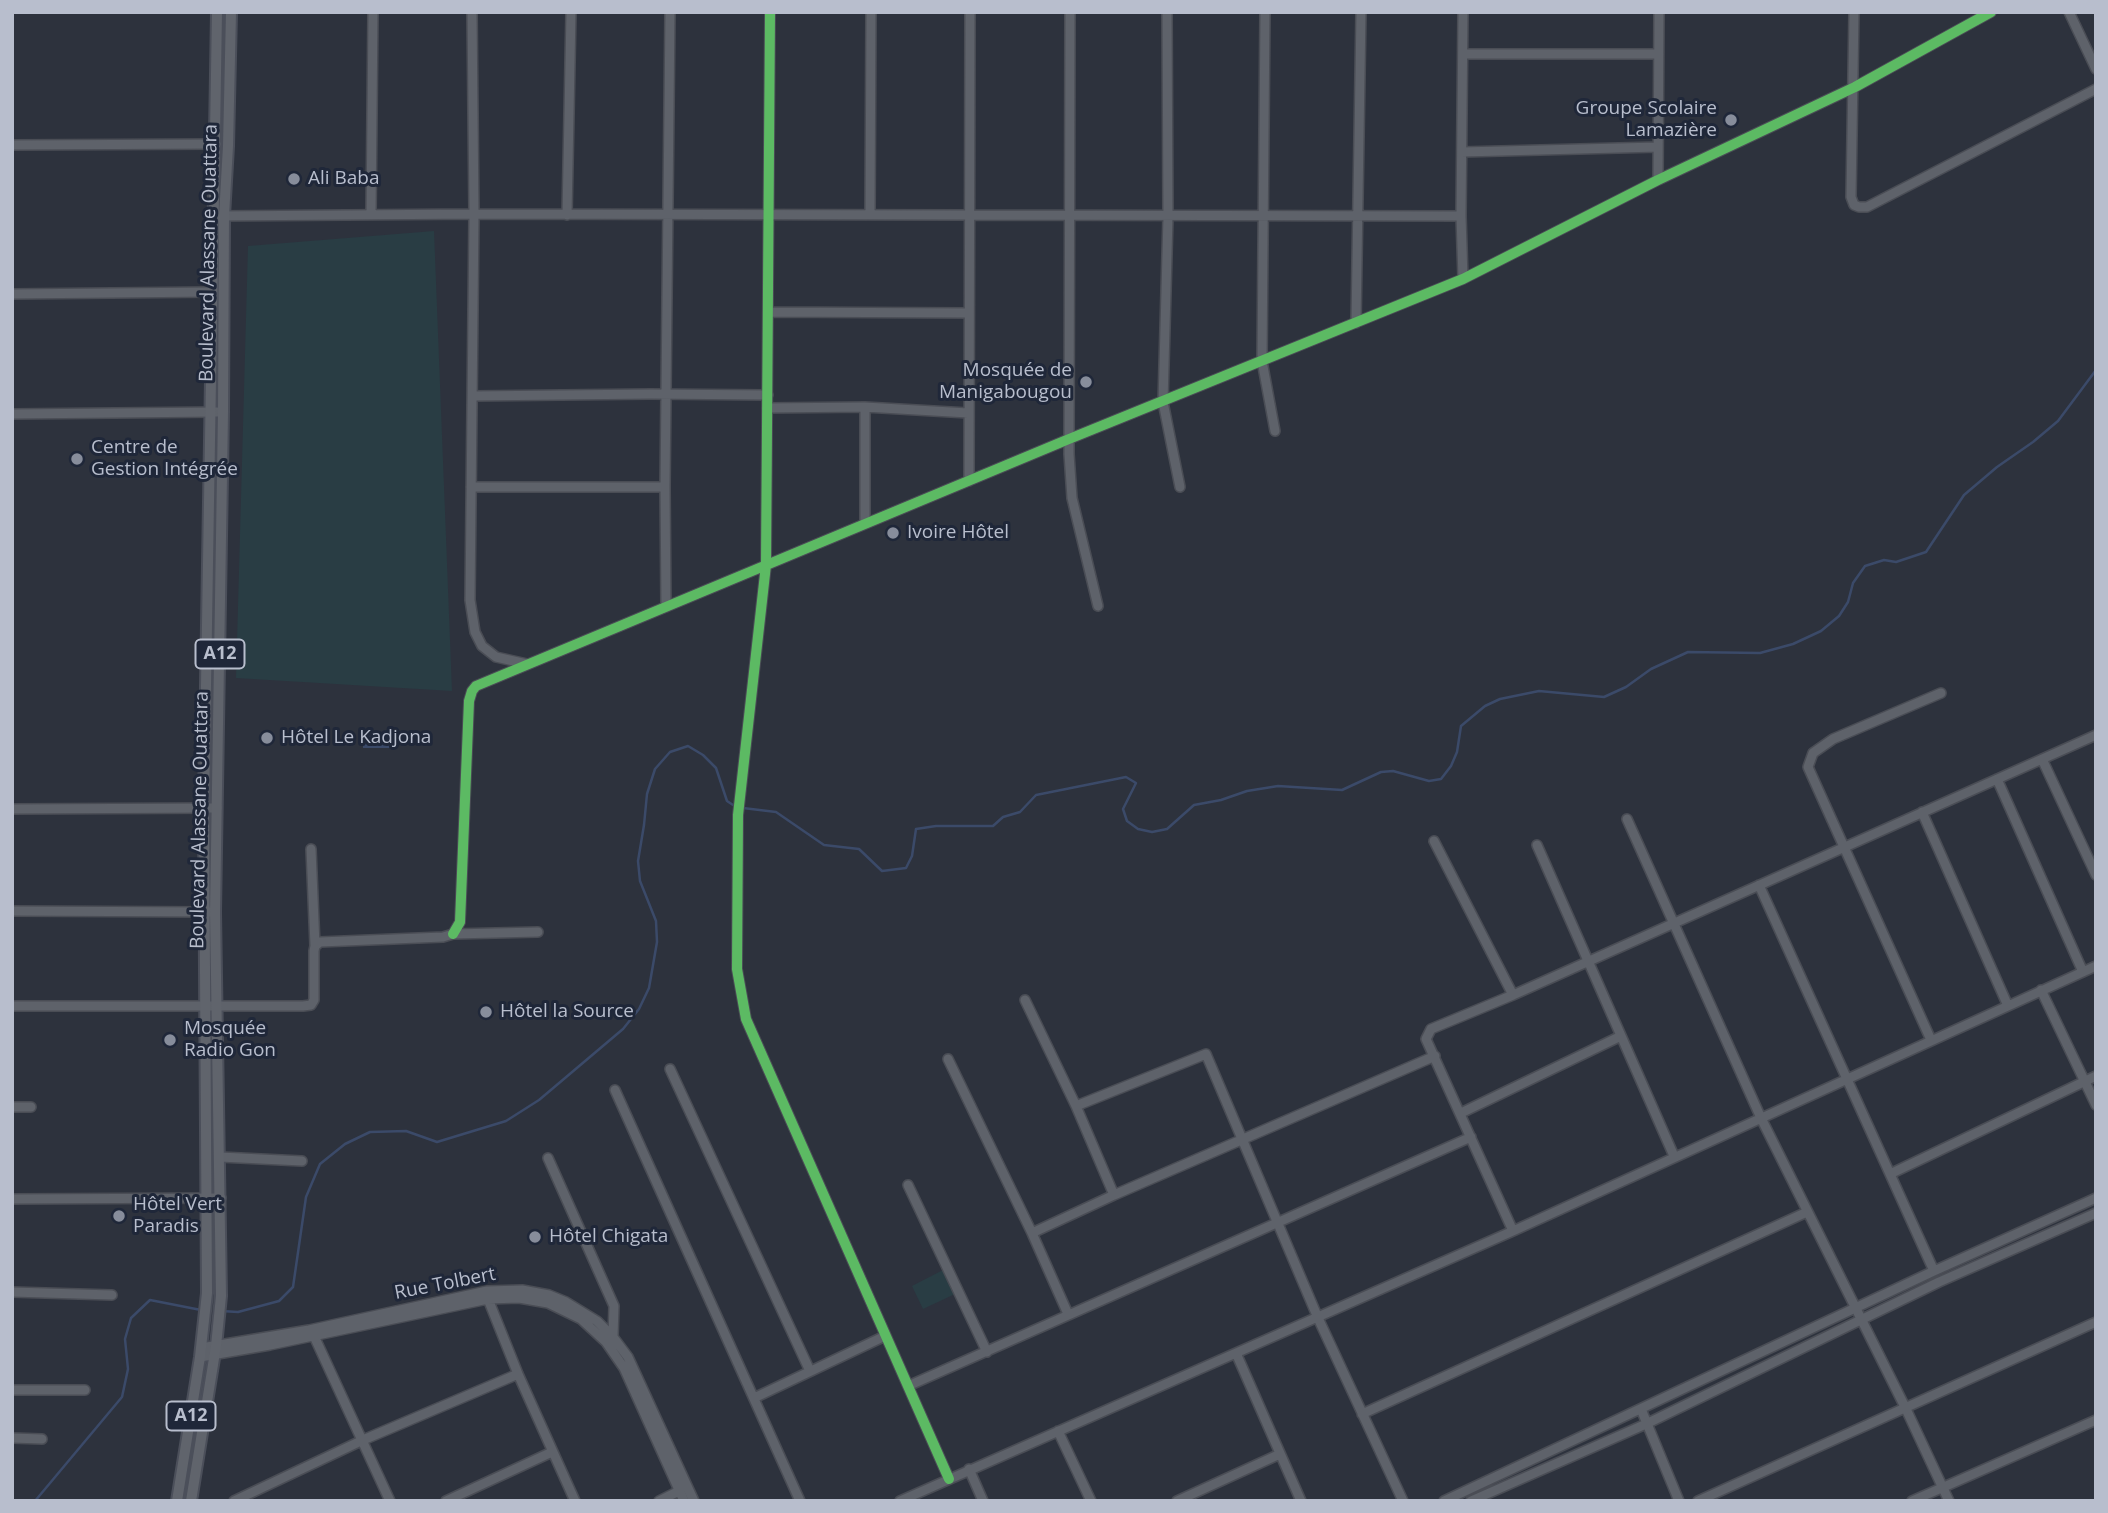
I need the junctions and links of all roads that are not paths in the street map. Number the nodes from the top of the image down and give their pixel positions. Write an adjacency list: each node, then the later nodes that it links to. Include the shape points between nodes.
1 (217, 12): 19 (main road, Boulevard Alassane Ouattara / A12)
2 (231, 12): 20 (main road, Boulevard Alassane Ouattara / A12)
3 (373, 12): 32 (street)
4 (472, 12): 31 (street)
5 (571, 12): 33 (street)
6 (670, 12): 34 (street)
7 (769, 12): 35 (street)
8 (870, 12): 36 (street)
9 (970, 12): 38 (street)
10 (1070, 12): 39 (street)
11 (1167, 12): 43 (street)
12 (1265, 12): 40 (street)
13 (1361, 12): 41 (street)
14 (1462, 12): 21 (street)
15 (1659, 12): 22 (street)
16 (1854, 12): 24 (street)
17 (1991, 12): 24 (street)
18 (2069, 12): 23 (street)
19 (217, 38): 20 (main road); 26 (main road, Boulevard Alassane Ouattara / A12)
20 (230, 38): 37 (main road, Boulevard Alassane Ouattara / A12)
21 (1463, 54): 22 (street); 29 (street)
22 (1658, 54): 28 (street)
23 (2096, 69)
24 (1854, 86): 25 (street, via 1851,197 1859,207 1867,207); 30 (street)
25 (2096, 89)
26 (216, 144): 27 (street); 37 (main road, Boulevard Alassane Ouattara / A12)
27 (12, 145)
28 (1658, 147): 29 (street); 30 (street)
29 (1462, 152): 42 (street)
30 (1658, 180): 44 (street)
31 (474, 214): 32 (street); 33 (street); 53 (street)
32 (371, 215): 37 (street)
33 (567, 215): 34 (street)
34 (667, 215): 35 (street); 51 (street)
35 (769, 215): 36 (street); 47 (street)
36 (870, 215): 38 (street)
37 (218, 216): 45 (main road, Boulevard Alassane Ouattara / A12); 58 (main road, Boulevard Alassane Ouattara / A12)
38 (970, 216): 39 (street); 48 (street)
39 (1070, 216): 43 (street); 62 (street)
40 (1264, 216): 41 (street); 43 (street); 50 (street)
41 (1360, 216): 42 (street); 49 (street)
42 (1461, 216): 44 (street)
43 (1168, 217): 54 (street)
44 (1464, 279): 49 (street)
45 (211, 292): 46 (street); 57 (main road, Boulevard Alassane Ouattara / A12)
46 (12, 294)
47 (768, 312): 48 (street); 52 (street)
48 (969, 313): 59 (street)
49 (1356, 323): 50 (street)
50 (1262, 361): 54 (street); 61 (street)
51 (666, 394): 52 (street); 53 (street); 66 (street)
52 (768, 395): 56 (street)
53 (473, 396): 64 (street)
54 (1163, 402): 62 (street); 65 (street)
55 (865, 407): 56 (street); 59 (street); 67 (street)
56 (767, 408): 68 (street)
57 (210, 412): 58 (street); 60 (street); 72 (main road, Boulevard Alassane Ouattara / A12)
58 (223, 412): 71 (main road, Boulevard Alassane Ouattara / A12)
59 (968, 413): 63 (street)
60 (12, 414)
61 (1275, 431)
62 (1069, 439): 63 (street); 69 (street, via 1072,498)
63 (969, 481): 67 (street)
64 (471, 487): 66 (street); 73 (street, via 470,600 475,632 482,646 496,657)
65 (1180, 487)
66 (665, 488): 70 (street)
67 (864, 524): 68 (street)
68 (766, 565): 70 (street); 147 (street, via 738,815 737,969 746,1019)
69 (1098, 606)
70 (666, 607): 73 (street)
71 (220, 613): 72 (main road); 79 (main road, Boulevard Alassane Ouattara / A12)
72 (207, 614): 78 (main road, Boulevard Alassane Ouattara / A12)
73 (529, 665): 93 (street, via 472,691 460,922)
74 (1941, 693): 85 (street, via 1833,739 1813,753 1808,767)
75 (2096, 735): 76 (street)
76 (2042, 760): 77 (street); 87 (street)
77 (1997, 779): 81 (street); 97 (street)
78 (204, 808): 79 (street); 80 (street); 90 (main road, Boulevard Alassane Ouattara / A12)
79 (217, 808): 90 (main road, Boulevard Alassane Ouattara / A12)
80 (12, 809)
81 (1922, 812): 85 (street); 102 (street)
82 (1627, 819): 91 (street)
83 (1434, 841): 99 (street)
84 (1537, 845): 95 (street)
85 (1844, 847): 88 (street); 105 (street)
86 (311, 849): 94 (street)
87 (2096, 874)
88 (1759, 885): 91 (street); 110 (street)
89 (12, 911): 90 (street)
90 (210, 912): 103 (main road, Boulevard Alassane Ouattara / A12)
91 (1674, 922): 95 (street); 118 (street)
92 (538, 932): 93 (street)
93 (453, 934): 94 (street)
94 (314, 946): 103 (street, via 315,994 310,1005)
95 (1588, 961): 99 (street); 104 (street)
96 (2096, 966): 97 (street)
97 (2082, 972): 98 (street)
98 (2041, 990): 102 (street); 111 (street)
99 (1513, 995): 106 (street, via 1431,1029 1426,1039)
100 (1025, 1000): 114 (street)
101 (12, 1006): 103 (street)
102 (2008, 1006): 105 (street)
103 (210, 1008): 122 (main road, Boulevard Alassane Ouattara / A12); 131 (main road, Boulevard Alassane Ouattara / A12)
104 (1621, 1036): 117 (street); 121 (street)
105 (1931, 1040): 110 (street)
106 (1435, 1056): 117 (street); 120 (street)
107 (947, 1059): 136 (street)
108 (670, 1069): 153 (street)
109 (2096, 1076): 111 (street)
110 (1848, 1079): 118 (street); 125 (street)
111 (2085, 1081): 113 (street); 125 (street)
112 (615, 1090): 158 (street)
113 (2096, 1105)
114 (1076, 1106): 120 (street, via 1206,1054); 127 (street)
115 (12, 1107): 116 (street)
116 (31, 1107)
117 (1461, 1114): 119 (street)
118 (1761, 1118): 121 (street); 132 (street)
119 (1471, 1137): 134 (street); 135 (street)
120 (1241, 1140): 127 (street); 134 (street)
121 (1674, 1156): 135 (street)
122 (220, 1157): 124 (street); 128 (main road, Boulevard Alassane Ouattara / A12)
123 (548, 1158): 148 (street, via 614,1306)
124 (302, 1161)
125 (1890, 1174): 137 (street)
126 (908, 1185): 151 (street)
127 (1114, 1195): 136 (street)
128 (221, 1198): 131 (street); 149 (main road, Boulevard Alassane Ouattara / A12)
129 (2096, 1198): 137 (street)
130 (12, 1199): 131 (street)
131 (206, 1199): 150 (main road, Boulevard Alassane Ouattara / A12, via 207,1293)
132 (1807, 1212): 141 (street); 161 (street)
133 (2096, 1213): 144 (street)
134 (1277, 1222): 142 (street); 143 (street)
135 (1513, 1231): 143 (street)
136 (1032, 1233): 142 (street)
137 (1934, 1271): 141 (street)
138 (12, 1292): 139 (street)
139 (112, 1295)
140 (488, 1299): 146 (street, Rue Tolbert); 154 (street); 173 (street, Rue Tolbert, via 548,1303 581,1319 606,1342 624,1368)
141 (1854, 1308): 144 (street); 159 (street)
142 (1068, 1314): 151 (street)
143 (1318, 1318): 152 (street); 161 (street)
144 (1861, 1319): 160 (street); 163 (street)
145 (2096, 1322): 160 (street)
146 (314, 1336): 149 (street, Rue Tolbert); 167 (street)
147 (886, 1336): 153 (street); 155 (street)
148 (613, 1337): 149 (street, Rue Tolbert, via 566,1302 538,1292 505,1290); 182 (street, Rue Tolbert, via 632,1364)
149 (216, 1345): 150 (street); 175 (main road, Boulevard Alassane Ouattara / A12)
150 (201, 1352): 174 (main road, Boulevard Alassane Ouattara / A12)
151 (987, 1352): 155 (street)
152 (1236, 1353): 164 (street); 169 (street)
153 (810, 1371): 158 (street)
154 (518, 1374): 167 (street); 168 (street)
155 (908, 1386): 171 (street)
156 (12, 1390): 157 (street)
157 (85, 1390)
158 (754, 1398): 183 (street)
159 (1641, 1409): 163 (street); 190 (street)
160 (1906, 1409): 172 (street); 193 (street)
161 (1362, 1414): 189 (street)
162 (2096, 1420): 172 (street)
163 (1646, 1424): 191 (street); 192 (street)
164 (1058, 1431): 170 (street); 186 (street)
165 (12, 1438): 166 (street)
166 (42, 1439)
167 (363, 1440): 176 (street); 177 (street)
168 (552, 1452): 178 (street); 179 (street)
169 (1280, 1454): 187 (street); 188 (street)
170 (969, 1469): 171 (street); 185 (street)
171 (949, 1479): 184 (street)
172 (1942, 1487): 194 (street); 195 (street)
173 (679, 1491): 180 (street); 181 (street, Rue Tolbert)
174 (177, 1501)
175 (191, 1501)
176 (234, 1501)
177 (390, 1501)
178 (446, 1501)
179 (575, 1501)
180 (659, 1501)
181 (684, 1501)
182 (694, 1501)
183 (800, 1501)
184 (900, 1501)
185 (983, 1501)
186 (1091, 1501)
187 (1177, 1501)
188 (1301, 1501)
189 (1403, 1501)
190 (1444, 1501)
191 (1471, 1501)
192 (1679, 1501)
193 (1698, 1501)
194 (1912, 1501)
195 (1949, 1501)

